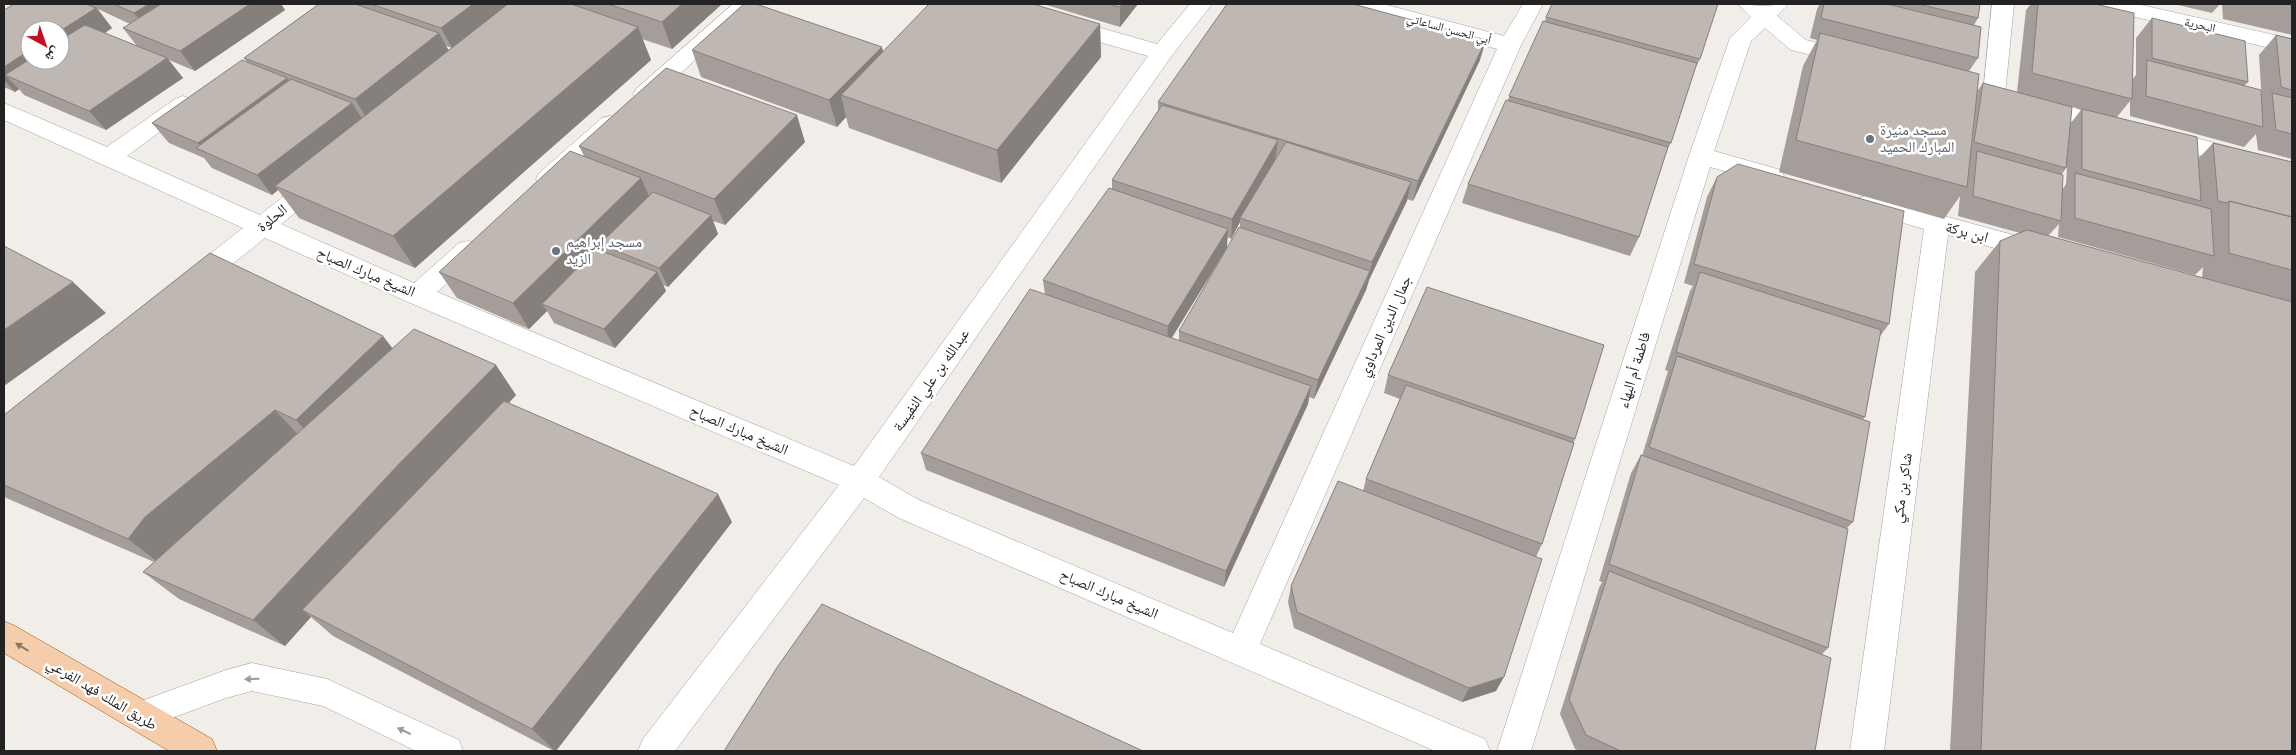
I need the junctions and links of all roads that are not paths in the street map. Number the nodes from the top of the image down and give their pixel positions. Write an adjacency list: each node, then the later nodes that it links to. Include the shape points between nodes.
1 (746, 4): 20 (street)
2 (994, 4): 11 (street)
3 (1201, 4): 11 (street, عبدالله بن علي النفيسة)
4 (1359, 4): 9 (street, أبي الحسن الساعاتي)
5 (1533, 4): 9 (street, جمال الدين المرداوي)
6 (2003, 4): 18 (street, via 1985,91)
7 (2108, 4): 10 (street, البحرية)
8 (1763, 8): 12 (street, via 1799,45); 15 (street, فاطمة أم البهاء, via 1741,38)
9 (1510, 46): 30 (street, جمال الدين المرداوي)
10 (2292, 46)
11 (1162, 53): 28 (street, عبدالله بن علي النفيسة)
12 (1864, 61)
13 (198, 94): 16 (street)
14 (4, 111): 16 (street, الشيخ مبارك الصباح)
15 (1701, 156): 19 (street); 36 (street, فاطمة أم البهاء)
16 (110, 157): 23 (street, الشيخ مبارك الصباح)
17 (339, 165): 23 (street, الحلوة)
18 (2292, 171)
19 (1796, 183)
20 (529, 196)
21 (1843, 197): 22 (street, ابن بركة)
22 (1937, 224): 25 (street, ابن بركة); 37 (street, شاكر بن مكي)
23 (262, 227): 26 (street, الحلوة); 27 (street, الشيخ مبارك الصباح)
24 (485, 235): 27 (street)
25 (2062, 257)
26 (176, 295)
27 (417, 295): 28 (street, الشيخ مبارك الصباح)
28 (860, 480): 30 (street, الشيخ مبارك الصباح, via 909,509); 34 (street, عبدالله بن علي النفيسة)
29 (4, 636): 31 (main road, طريق الملك فهد الفرعي, one-way to 29)
30 (1241, 650): 35 (street, الشيخ مبارك الصباح)
31 (139, 716): 32 (main road, طريق الملك فهد الفرعي); 33 (lane, one-way to 31, via 327,693 252,677)
32 (200, 751)
33 (448, 751)
34 (655, 751)
35 (1473, 751)
36 (1514, 751)
37 (1867, 751)

